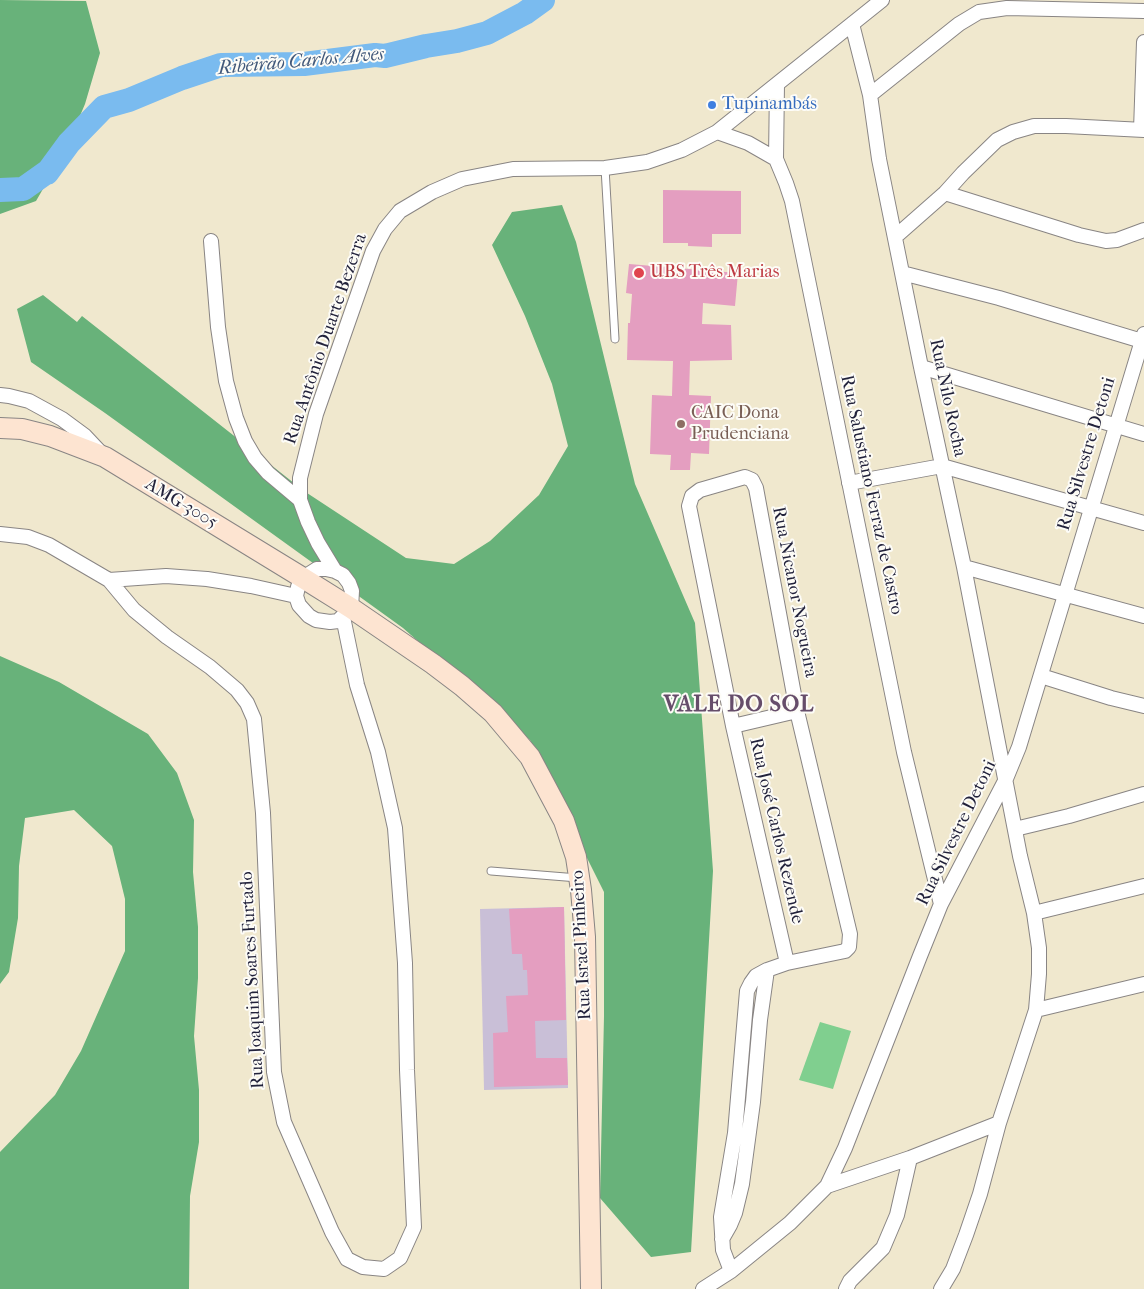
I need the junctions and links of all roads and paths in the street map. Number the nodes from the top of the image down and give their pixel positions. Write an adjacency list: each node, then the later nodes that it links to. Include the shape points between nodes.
1 (882, 0): 3 (street, Rua Antônio Duarte Bezerra)
2 (1144, 11): 6 (street, via 1007,8 979,12 951,30)
3 (852, 24): 5 (street, Rua Antônio Duarte Bezerra); 6 (street, Rua Nilo Rocha)
4 (1144, 42): 7 (street)
5 (777, 84): 8 (street, Rua Antônio Duarte Bezerra); 9 (street)
6 (870, 95): 13 (street, Rua Nilo Rocha)
7 (1143, 130): 11 (street, via 1034,126 1013,132 997,140)
8 (717, 132): 9 (street, via 748,143); 10 (street, Rua Antônio Duarte Bezerra, via 682,150 647,162)
9 (776, 159): 26 (street, Rua Salustiano Ferraz de Castro, via 792,201)
10 (605, 168): 17 (lane); 27 (street, Rua Antônio Duarte Bezerra, via 513,169 462,179 400,211 385,229 373,252 316,414 300,478)
11 (945, 193): 12 (street, via 1106,241); 13 (street)
12 (1144, 230)
13 (895, 237): 15 (street, Rua Nilo Rocha)
14 (211, 240): 27 (street, via 218,327 226,381 236,418 255,458 268,474)
15 (902, 273): 16 (street); 18 (street, Rua Nilo Rocha)
16 (1143, 338): 20 (street, Rua Silvestre Detoni)
17 (615, 339)
18 (921, 367): 20 (street); 24 (street, Rua Nilo Rocha)
19 (0, 396): 23 (street, via 29,401 62,419)
20 (1116, 426): 22 (street); 28 (street, Rua Silvestre Detoni)
21 (0, 428): 23 (main road, AMG-3005, via 50,436)
22 (1144, 434)
23 (105, 457): 34 (main road, AMG-3005)
24 (942, 466): 26 (street); 28 (street); 31 (street, Rua Nilo Rocha)
25 (745, 477): 40 (street, Rua Nicanor Nogueira, via 752,480 756,488); 41 (street, Rua José Carlos Rezende, via 700,490 689,502)
26 (849, 482): 48 (street, Rua Salustiano Ferraz de Castro, via 904,752)
27 (300, 500): 32 (street, Rua Antônio Duarte Bezerra, via 318,543)
28 (1091, 507): 29 (street); 35 (street, Rua Silvestre Detoni)
29 (1144, 523)
30 (0, 534): 33 (street, Rua Joaquim Soares Furtado, via 28,537 49,545)
31 (964, 567): 35 (street); 42 (street, Rua Nilo Rocha)
32 (335, 571): 34 (street, via 317,569 309,573); 36 (street, Rua Antônio Duarte Bezerra, via 349,583 352,591)
33 (109, 580): 34 (street, via 166,576 251,586); 36 (street, Rua Joaquim Soares Furtado, via 134,610 237,690 254,719 263,813 274,1072 284,1122 347,1259 363,1267 384,1269 400,1258 414,1227 406,964 395,828 378,752 358,685)
34 (300, 587): 36 (main road, AMG-3005); 36 (street, via 302,610 316,620 338,621)
35 (1064, 595): 37 (street); 38 (street, Rua Silvestre Detoni)
36 (347, 612): 46 (main road, Rua Israel Pinheiro, via 433,664 493,713 516,739 530,757 564,821)
37 (1144, 616)
38 (1040, 676): 39 (street); 42 (street, Rua Silvestre Detoni)
39 (1144, 706)
40 (797, 712): 41 (street); 50 (street, Rua Nicanor Nogueira, via 850,934 849,947 845,951)
41 (733, 726): 50 (street, Rua José Carlos Rezende)
42 (1005, 781): 44 (street, Rua Nilo Rocha); 48 (street, Rua Silvestre Detoni)
43 (1144, 794): 44 (street)
44 (1015, 829): 49 (street, Rua Nilo Rocha)
45 (491, 872): 46 (lane)
46 (580, 878): 57 (main road, Rua Israel Pinheiro, via 585,937)
47 (1144, 886): 49 (street)
48 (942, 904): 55 (street, Rua Silvestre Detoni)
49 (1034, 913): 52 (street, Rua Nilo Rocha, via 1039,948)
50 (787, 963): 56 (street, via 756,976 747,991 735,1133 721,1217 721,1240)
51 (1144, 984): 52 (street)
52 (1036, 1010): 53 (street, Rua Nilo Rocha)
53 (999, 1123): 54 (street); 60 (street, Rua Nilo Rocha, via 966,1235)
54 (910, 1158): 55 (street); 59 (street, via 897,1215 883,1248)
55 (827, 1186): 56 (street, Rua Silvestre Detoni, via 790,1223)
56 (731, 1271): 58 (street, Rua Silvestre Detoni)
57 (591, 1289)
58 (703, 1289)
59 (846, 1289)
60 (941, 1289)

